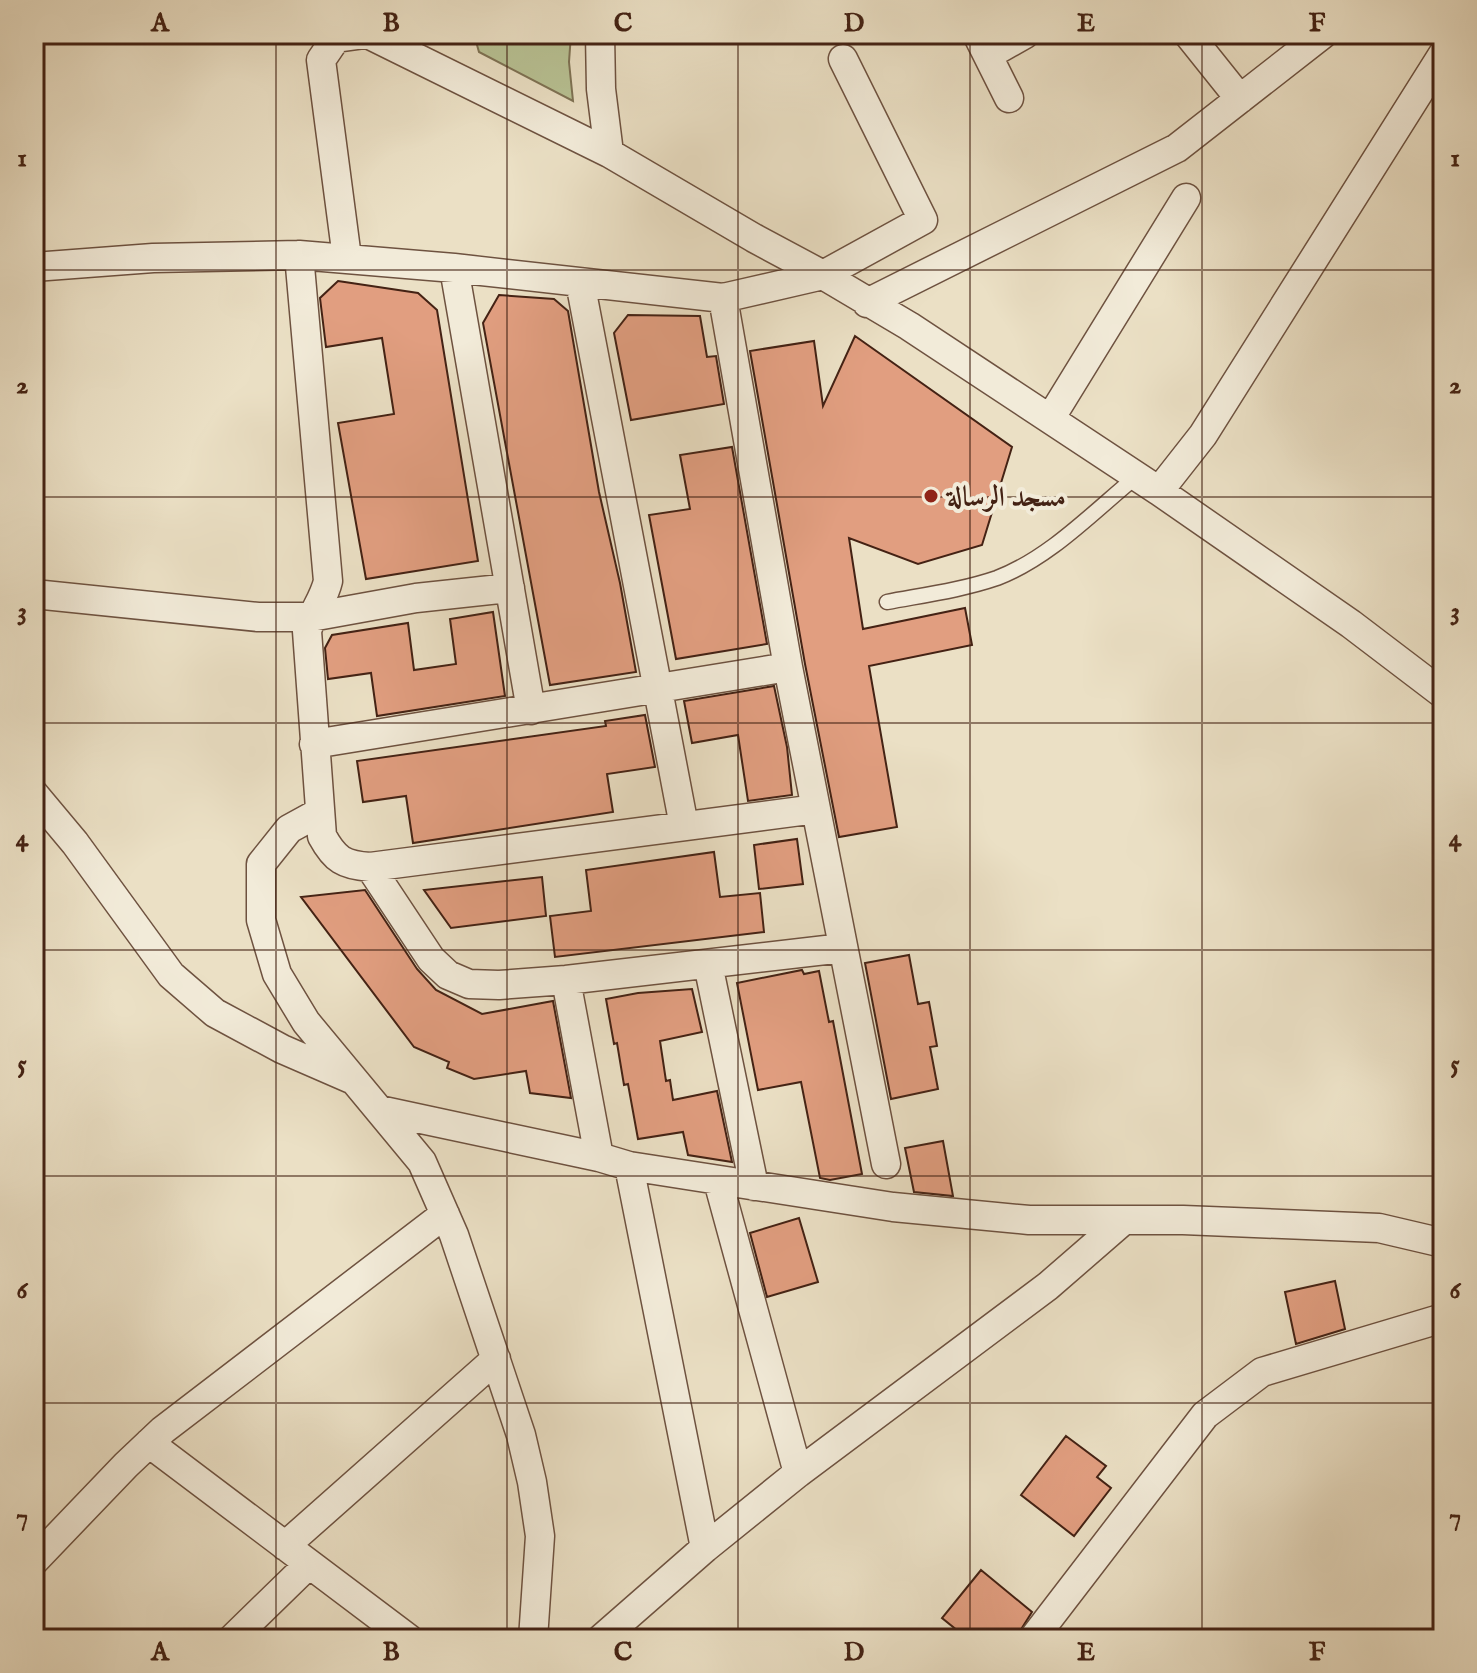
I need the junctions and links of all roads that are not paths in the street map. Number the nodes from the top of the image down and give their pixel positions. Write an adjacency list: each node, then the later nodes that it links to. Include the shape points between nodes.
1 (366, 34): 11 (street); 14 (street, via 336,38 321,60)
2 (600, 34): 11 (street)
3 (1025, 34): 6 (street)
4 (1188, 34): 10 (street)
5 (1323, 34): 10 (street)
6 (982, 44): 9 (street)
7 (1443, 54): 22 (street, via 1203,435)
8 (843, 59): 17 (street, via 923,220)
9 (1009, 98)
10 (1240, 99): 20 (street, via 1177,148)
11 (609, 153): 17 (street)
12 (1186, 198): 21 (street)
13 (299, 255): 14 (street); 15 (street); 26 (street, via 328,581)
14 (347, 258): 16 (street)
15 (34, 267)
16 (454, 268): 18 (street); 23 (street)
17 (823, 275): 19 (street); 20 (street)
18 (580, 282): 19 (street); 28 (street)
19 (723, 298): 27 (street)
20 (867, 303): 21 (street)
21 (1050, 419): 22 (street)
22 (1148, 483): 25 (lane, via 999,577); 29 (street)
23 (510, 588): 26 (street); 30 (street)
24 (34, 594): 26 (street, via 258,617)
25 (887, 602)
26 (311, 617): 31 (street, via 307,631)
27 (788, 667): 28 (street); 33 (street)
28 (659, 689): 30 (street); 35 (street)
29 (1443, 694)
30 (531, 710): 31 (street)
31 (314, 744): 34 (street)
32 (34, 794): 40 (street, via 171,975 215,1013)
33 (816, 809): 35 (street); 37 (street)
34 (320, 812): 36 (street, via 322,836 331,852 348,865); 40 (street, via 289,829 261,864 261,920 277,974 306,1022)
35 (684, 826): 36 (street)
36 (370, 867): 39 (street, via 431,959 448,975 469,984)
37 (843, 948): 38 (street); 43 (street)
38 (708, 964): 39 (street); 46 (street)
39 (566, 980): 42 (street)
40 (355, 1081): 41 (street)
41 (379, 1110): 42 (street); 47 (street, via 422,1162)
42 (599, 1157): 44 (street)
43 (886, 1164)
44 (629, 1166): 45 (street); 55 (street)
45 (718, 1181): 46 (street); 53 (street)
46 (754, 1186): 48 (street, via 1029,1220)
47 (445, 1214): 51 (street); 52 (street)
48 (1124, 1220): 49 (street, via 1379,1228); 53 (street, via 1048,1286)
49 (1443, 1243)
50 (1443, 1318): 62 (street, via 1262,1372 1205,1415)
51 (496, 1359): 54 (street); 60 (street, via 521,1435 540,1536)
52 (149, 1443): 54 (street); 56 (street)
53 (798, 1473): 55 (street)
54 (285, 1546): 57 (street)
55 (705, 1548): 61 (street)
56 (34, 1561)
57 (309, 1564): 58 (street); 59 (street)
58 (232, 1639)
59 (409, 1639)
60 (533, 1639)
61 (601, 1639)
62 (1033, 1639)

